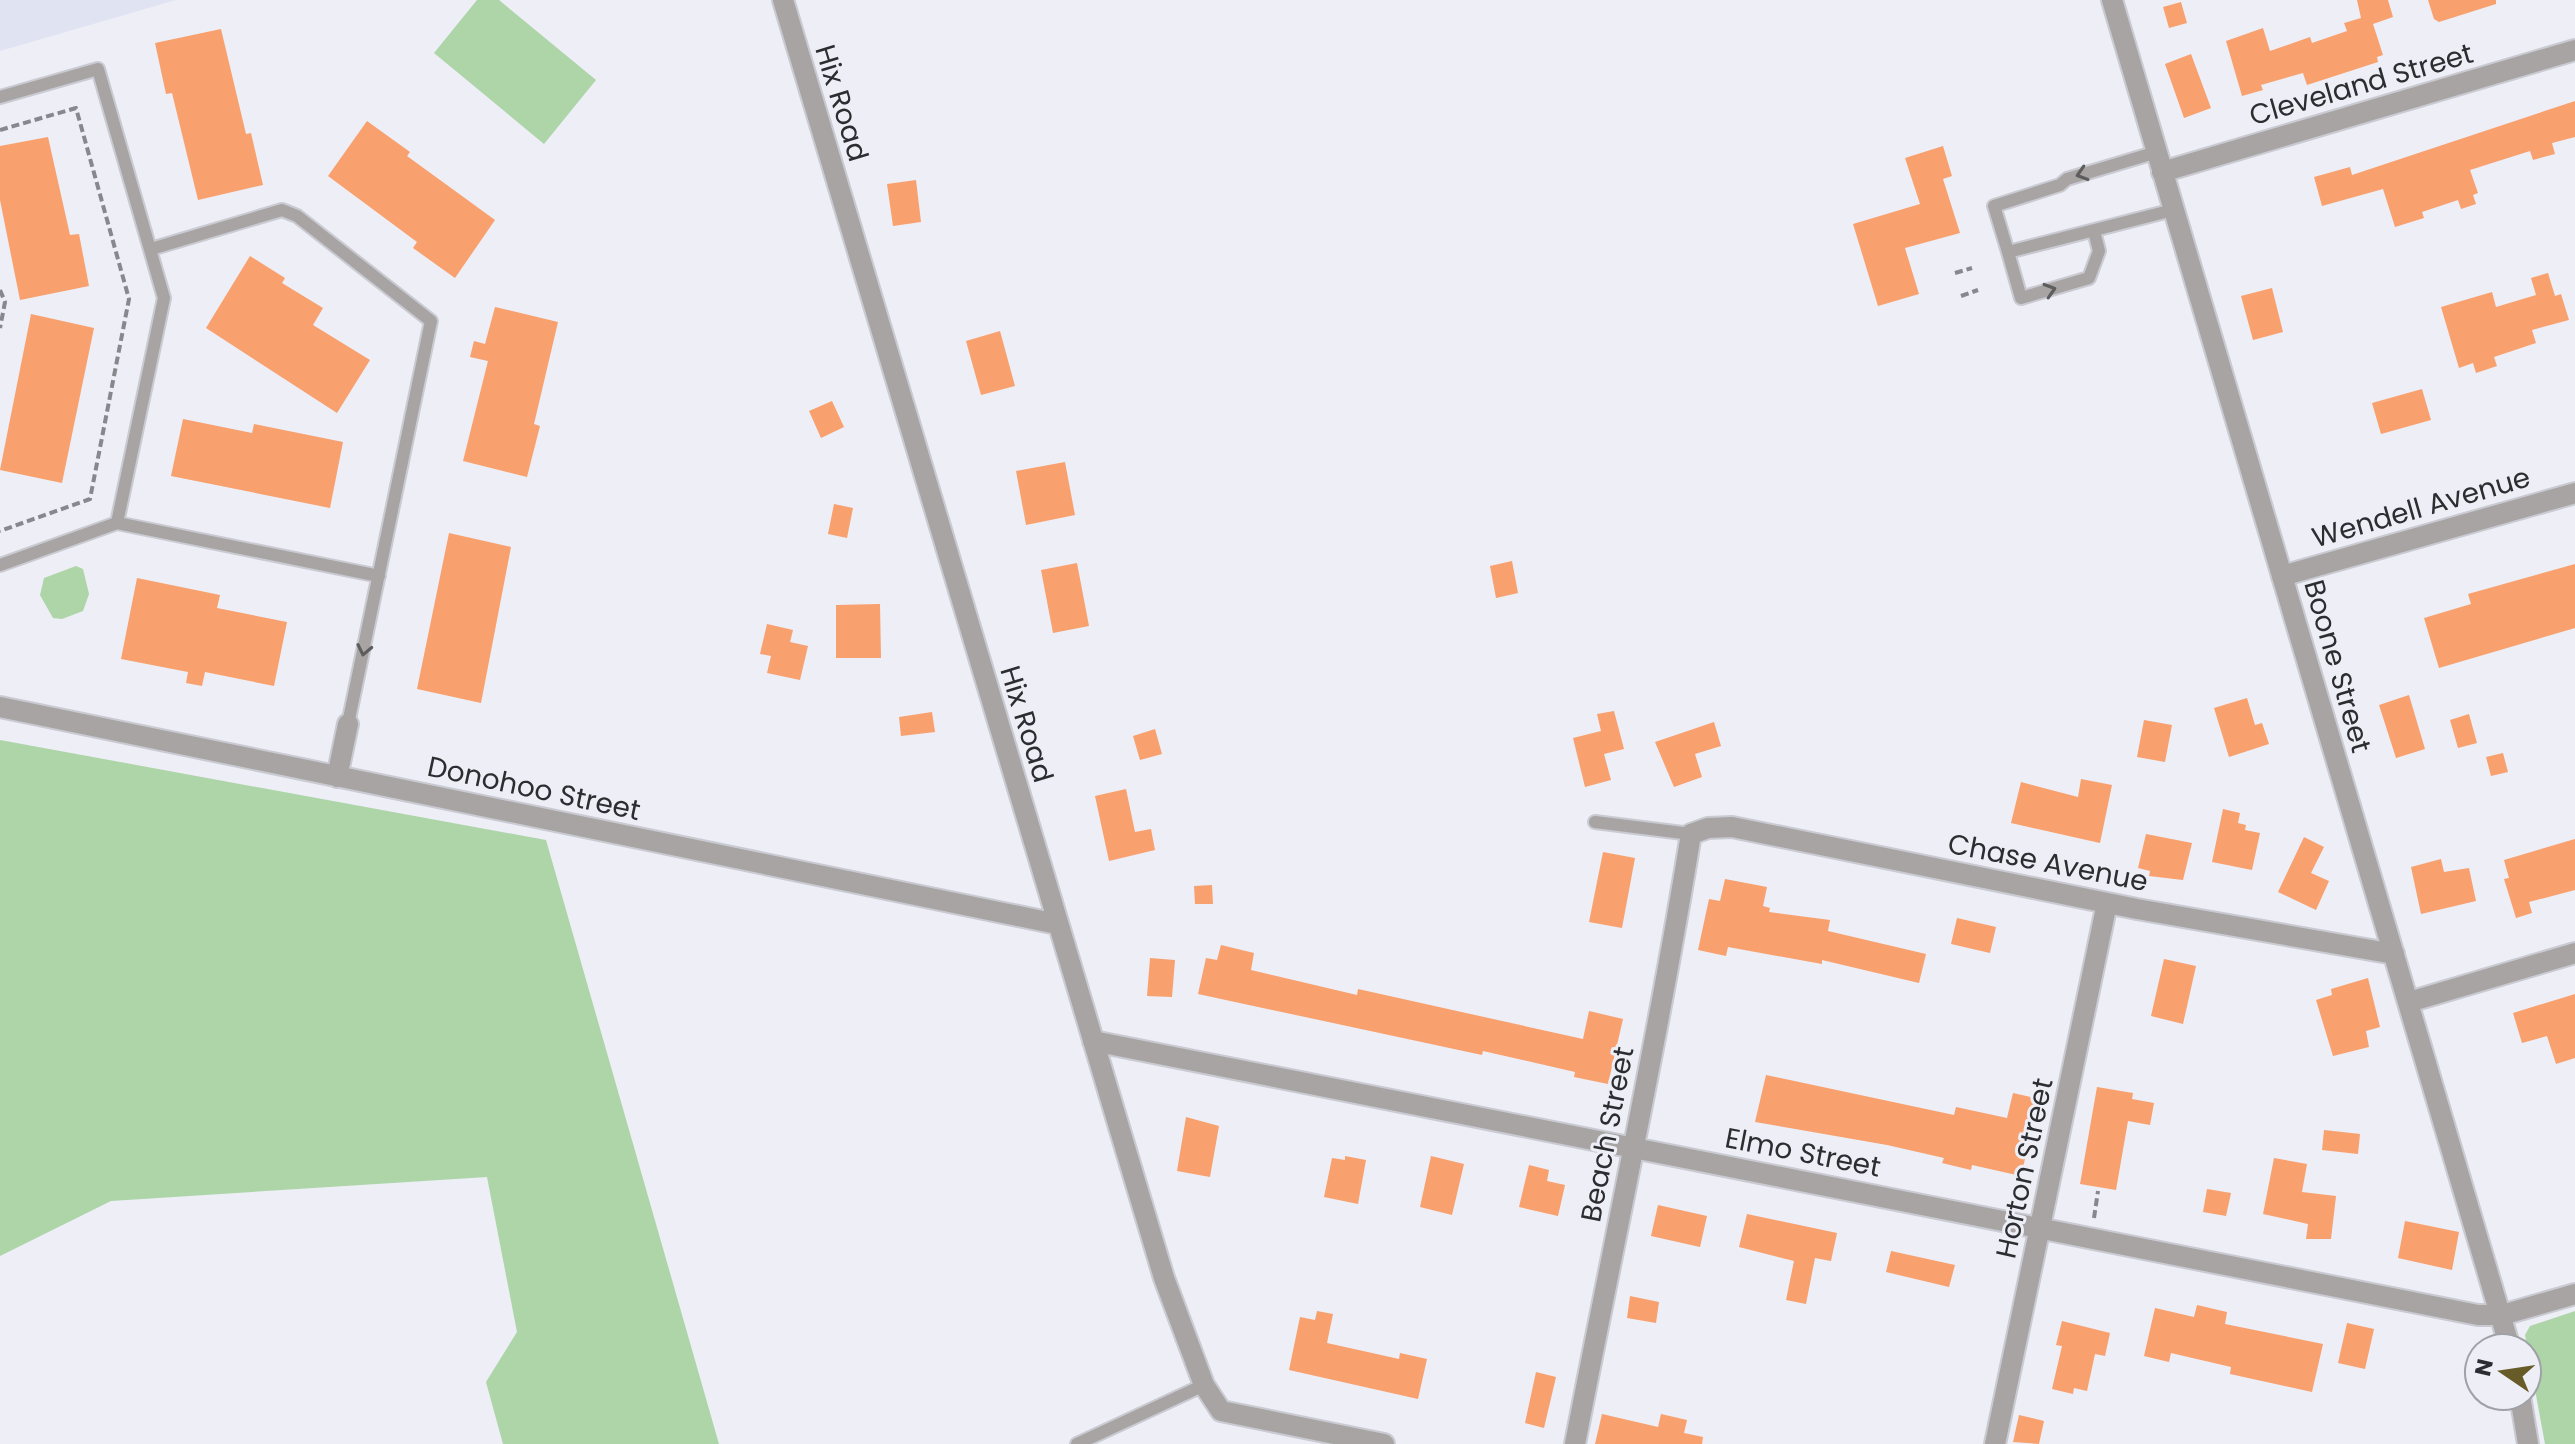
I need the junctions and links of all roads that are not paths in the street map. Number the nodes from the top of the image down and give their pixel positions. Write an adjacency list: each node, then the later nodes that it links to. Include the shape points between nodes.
1 (783, 0): 22 (street, Hix Road)
2 (2112, 0): 5 (street, Boone Street)
3 (2575, 50): 6 (street, Cleveland Street)
4 (0, 97): 9 (lane, via 98,69)
5 (2157, 152): 6 (street, Boone Street); 10 (lane, one-way to 10, via 1994,206)
6 (2162, 172): 7 (street, Boone Street)
7 (2173, 210): 8 (lane); 15 (street, Boone Street)
8 (2094, 231): 10 (lane); 10 (lane, one-way to 8, via 2021,298 2089,278 2099,251)
9 (151, 249): 12 (lane, via 164,298); 14 (lane, via 282,210 297,216 431,321)
10 (2008, 252)
11 (2575, 493): 15 (street, Wendell Avenue)
12 (117, 523): 13 (lane); 14 (lane)
13 (0, 565)
14 (379, 576): 17 (lane, one-way to 17)
15 (2282, 576): 24 (street, Boone Street)
16 (0, 707): 18 (street, Donohoo Street)
17 (348, 724): 18 (street)
18 (337, 777): 22 (street, Donohoo Street)
19 (1595, 822): 20 (lane)
20 (1691, 834): 21 (street, Chase Avenue, via 1732,827); 27 (street, Beach Street)
21 (2107, 903): 24 (street, Chase Avenue); 28 (street, Horton Street)
22 (1057, 924): 26 (street, Hix Road)
23 (2575, 953): 25 (street)
24 (2394, 954): 25 (street, Boone Street)
25 (2409, 1002): 30 (street, Boone Street)
26 (1093, 1041): 27 (street, Elmo Street); 32 (street, Hix Road, via 1164,1278)
27 (1632, 1147): 28 (street, Elmo Street); 36 (street, Beach Street)
28 (2041, 1228): 30 (street, Elmo Street, via 2478,1315); 37 (street, Horton Street)
29 (2575, 1294): 30 (street)
30 (2502, 1315): 31 (street, Boone Street)
31 (2506, 1332)
32 (1204, 1385): 34 (lane); 35 (street, Hix Road, via 1221,1411)
33 (2523, 1412): 38 (street)
34 (1077, 1444)
35 (1384, 1444)
36 (1575, 1444)
37 (1995, 1444)
38 (2528, 1444)

